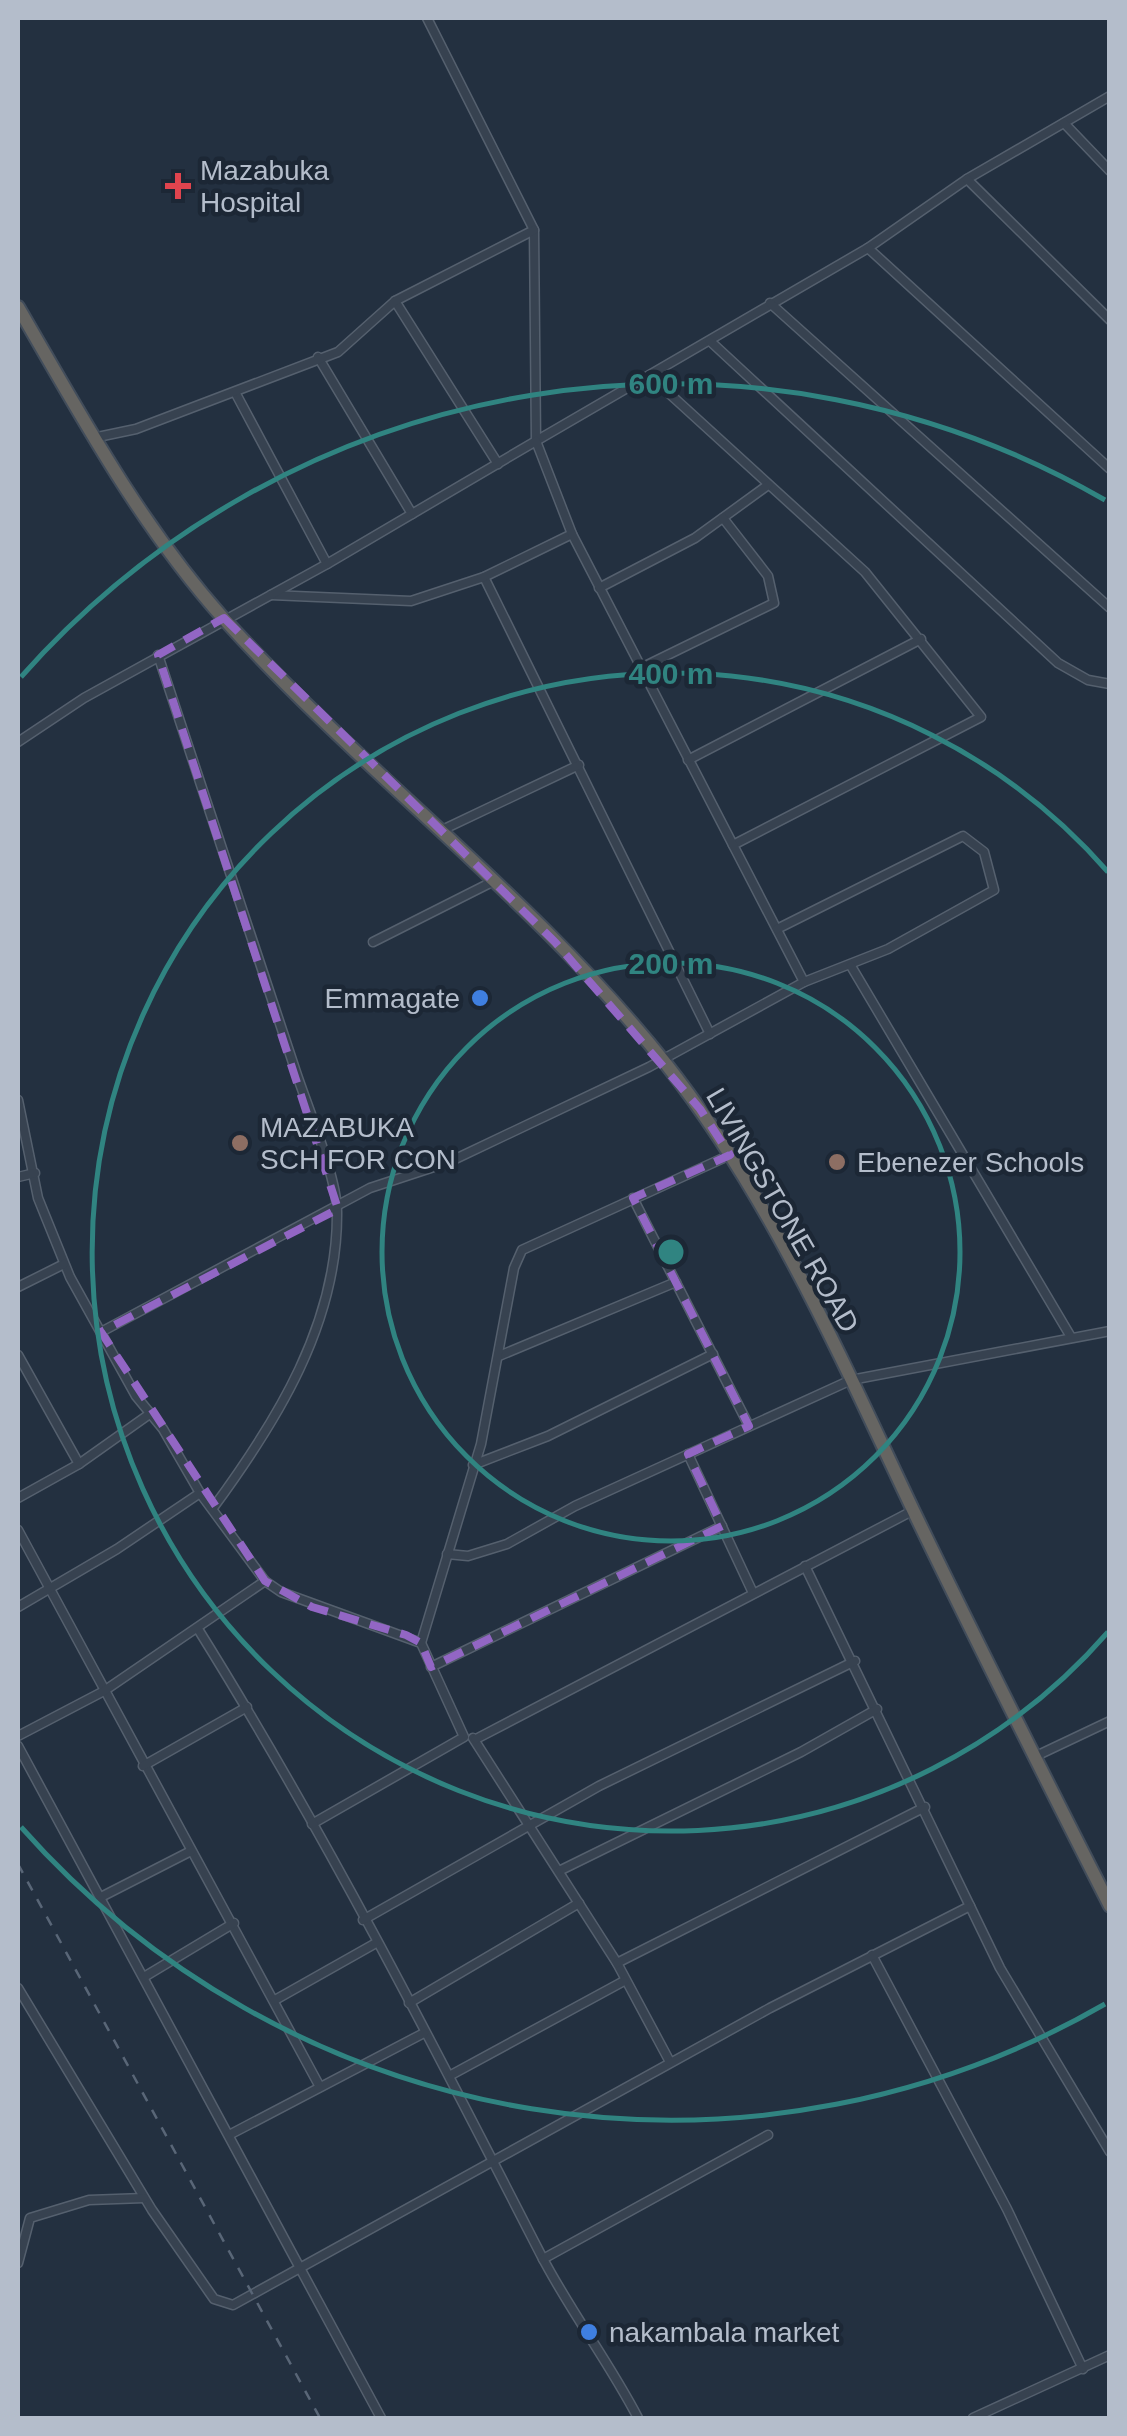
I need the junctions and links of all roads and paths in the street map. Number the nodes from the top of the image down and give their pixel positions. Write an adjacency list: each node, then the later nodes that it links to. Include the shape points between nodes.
1 (426, 18): 6 (street)
2 (1110, 96): 3 (street)
3 (1064, 124): 4 (street); 5 (street)
4 (1110, 171)
5 (966, 179): 7 (street); 11 (street)
6 (534, 230): 8 (street); 17 (street)
7 (868, 248): 9 (street); 19 (street)
8 (395, 302): 13 (street, via 338,352); 18 (street)
9 (770, 303): 12 (street); 28 (street)
10 (18, 307): 16 (highway, LIVINGSTONE ROAD)
11 (1110, 320)
12 (710, 341): 14 (street); 33 (street, via 1058,663)
13 (318, 357): 15 (street); 21 (street)
14 (650, 376): 17 (street); 20 (street)
15 (235, 392): 16 (street); 24 (street)
16 (92, 438): 29 (highway, LIVINGSTONE ROAD)
17 (536, 441): 18 (street); 23 (street)
18 (498, 464): 21 (street)
19 (1110, 469)
20 (768, 485): 22 (street); 30 (street, via 864,572)
21 (412, 514): 24 (street)
22 (723, 518): 26 (street); 32 (street, via 768,576 774,603)
23 (572, 534): 25 (street); 26 (street)
24 (327, 564): 27 (street)
25 (484, 577): 27 (street, via 411,601); 36 (street)
26 (599, 588): 32 (street)
27 (265, 595): 29 (street)
28 (1110, 608)
29 (224, 618): 31 (street); 37 (highway, LIVINGSTONE ROAD)
30 (921, 640): 35 (street); 38 (street, via 982,717)
31 (158, 656): 34 (street); 51 (street, via 226,848)
32 (641, 668): 35 (street)
33 (1110, 684)
34 (18, 742)
35 (688, 760): 38 (street)
36 (578, 766): 37 (street); 44 (street)
37 (440, 831): 39 (highway, LIVINGSTONE ROAD)
38 (733, 845): 40 (street)
39 (492, 882): 41 (street); 45 (highway, LIVINGSTONE ROAD)
40 (776, 929): 42 (street, via 963,836 976,842 994,890); 43 (street)
41 (373, 942)
42 (851, 966): 43 (street); 57 (street)
43 (804, 982): 44 (street)
44 (710, 1034): 45 (street)
45 (663, 1060): 47 (highway, LIVINGSTONE ROAD); 51 (street, via 449,1162 370,1188)
46 (18, 1100): 48 (street)
47 (730, 1155): 50 (street); 61 (highway, LIVINGSTONE ROAD)
48 (35, 1173): 49 (street); 52 (street)
49 (18, 1177)
50 (633, 1198): 53 (street); 60 (street, via 522,1250)
51 (338, 1209): 56 (street); 69 (street, via 330,1283 308,1348 260,1444)
52 (64, 1264): 54 (street); 56 (street)
53 (676, 1282): 58 (street); 60 (street)
54 (18, 1288)
55 (1110, 1331): 57 (street)
56 (101, 1332): 62 (street)
57 (1071, 1337): 61 (street)
58 (713, 1354): 63 (street); 66 (street, via 548,1436)
59 (18, 1355): 65 (street)
60 (500, 1356): 66 (street)
61 (851, 1380): 63 (street); 70 (highway, LIVINGSTONE ROAD)
62 (151, 1413): 65 (street); 67 (street)
63 (749, 1426): 64 (street)
64 (688, 1454): 71 (street); 73 (street, via 507,1544 468,1556)
65 (79, 1464): 68 (street)
66 (473, 1465): 73 (street)
67 (200, 1492): 69 (street); 76 (street)
68 (18, 1498)
69 (214, 1508): 75 (street)
70 (914, 1510): 74 (street); 91 (highway, LIVINGSTONE ROAD)
71 (722, 1526): 77 (street); 82 (street)
72 (18, 1530): 76 (street)
73 (447, 1554): 80 (street)
74 (806, 1566): 77 (street); 81 (street)
75 (266, 1581): 79 (street); 80 (street, via 312,1606)
76 (50, 1585): 78 (street); 83 (street)
77 (753, 1592): 89 (street)
78 (18, 1607)
79 (198, 1630): 83 (street); 84 (street)
80 (420, 1643): 82 (street)
81 (855, 1662): 85 (street); 94 (street)
82 (431, 1666): 88 (street)
83 (104, 1691): 87 (street); 92 (street)
84 (247, 1708): 92 (street); 95 (street)
85 (878, 1708): 93 (street); 97 (street)
86 (1110, 1721): 91 (street)
87 (18, 1736)
88 (464, 1737): 89 (street); 95 (street)
89 (476, 1739): 94 (street)
90 (18, 1746): 98 (street)
91 (1034, 1758): 101 (highway, LIVINGSTONE ROAD)
92 (142, 1766): 96 (street)
93 (925, 1806): 100 (street); 106 (street)
94 (530, 1823): 97 (street); 102 (street)
95 (312, 1824): 102 (street)
96 (191, 1850): 98 (street); 103 (street)
97 (559, 1871): 99 (street)
98 (101, 1896): 107 (street)
99 (579, 1903): 106 (street); 111 (street)
100 (970, 1906): 105 (street); 118 (street, via 1036,2035)
101 (1110, 1906)
102 (363, 1920): 104 (street)
103 (234, 1922): 107 (street); 110 (street)
104 (376, 1943): 110 (street); 111 (street)
105 (872, 1955): 113 (street); 125 (street, via 1008,2209)
106 (618, 1963): 108 (street)
107 (144, 1978): 116 (street)
108 (624, 1981): 113 (street); 114 (street)
109 (18, 1988): 120 (street)
110 (275, 2000): 115 (street)
111 (409, 2004): 112 (street)
112 (424, 2033): 114 (street); 115 (street)
113 (670, 2062): 119 (street)
114 (451, 2075): 119 (street)
115 (320, 2086): 116 (street)
116 (229, 2135): 123 (street)
117 (768, 2135): 121 (street)
118 (1110, 2152)
119 (496, 2162): 121 (street); 123 (street)
120 (144, 2198): 122 (street, via 89,2200 30,2218); 123 (street, via 221,2303 237,2305)
121 (543, 2259): 127 (street)
122 (18, 2263)
123 (302, 2266): 126 (street)
124 (1110, 2355): 125 (street)
125 (1083, 2369): 128 (street)
126 (381, 2418)
127 (638, 2418)
128 (973, 2418)

